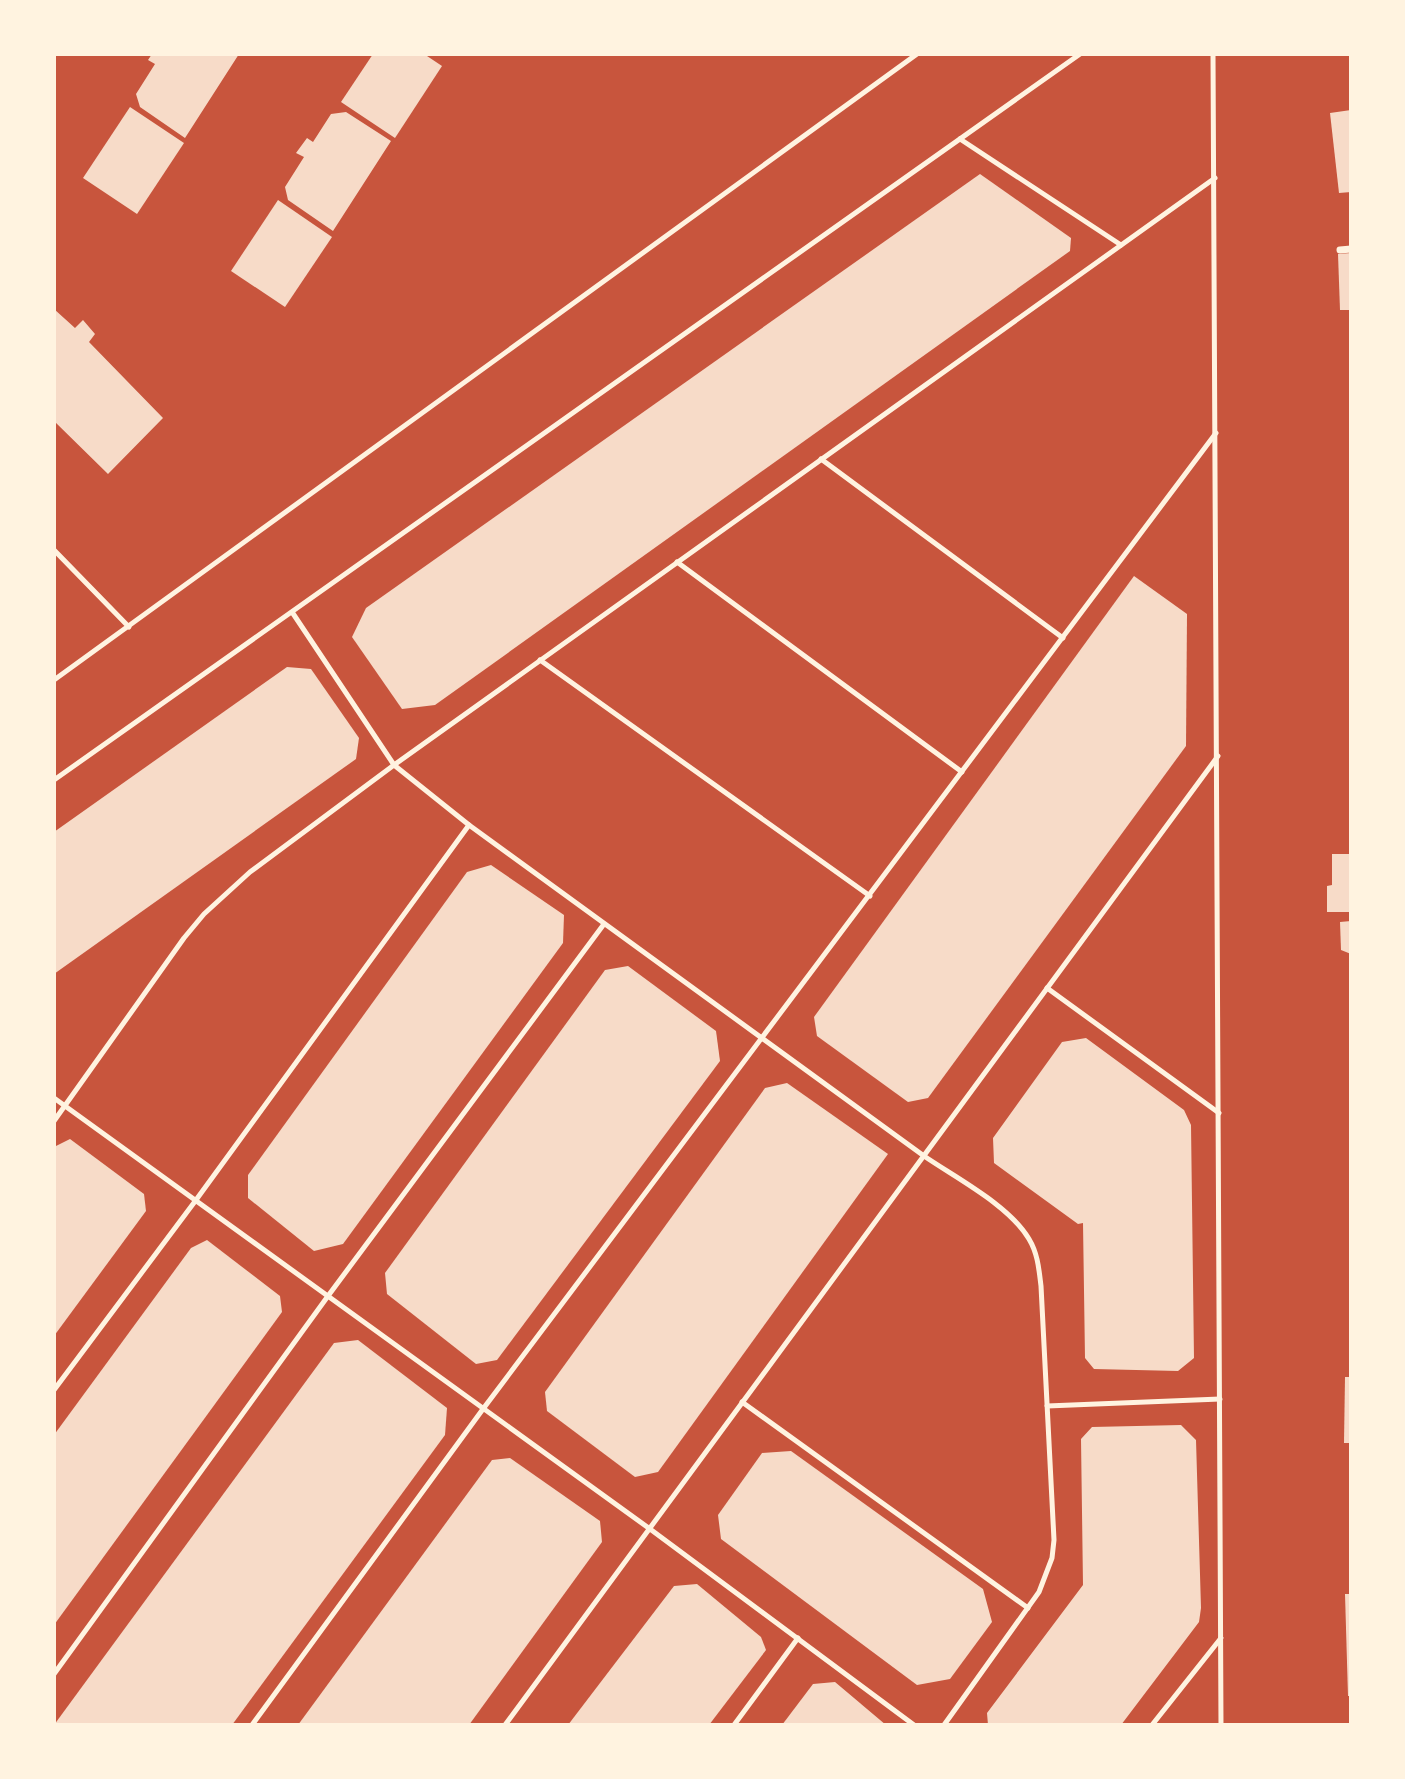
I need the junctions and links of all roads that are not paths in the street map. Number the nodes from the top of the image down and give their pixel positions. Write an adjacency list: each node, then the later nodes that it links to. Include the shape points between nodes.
1 (917, 54): 14 (lane)
2 (1080, 54): 4 (lane)
3 (1213, 54): 5 (lane)
4 (960, 139): 6 (lane); 13 (lane)
5 (1215, 178): 6 (lane); 9 (lane)
6 (1121, 245): 10 (lane)
7 (1351, 249): 8 (street)
8 (1340, 250)
9 (1216, 433): 15 (lane); 18 (lane)
10 (821, 459): 12 (lane); 15 (lane)
11 (54, 550): 14 (lane)
12 (677, 562): 16 (lane); 20 (lane)
13 (292, 612): 19 (lane); 21 (lane)
14 (129, 627): 17 (lane)
15 (1063, 638): 20 (lane)
16 (540, 660): 19 (lane); 23 (lane)
17 (54, 680)
18 (1217, 756): 25 (lane); 29 (lane)
19 (394, 765): 22 (lane); 28 (lane, via 250,872 204,914)
20 (961, 772): 23 (lane)
21 (54, 780)
22 (469, 825): 24 (lane); 32 (lane)
23 (870, 896): 26 (lane)
24 (604, 924): 26 (lane); 33 (lane)
25 (1047, 989): 29 (lane); 31 (lane)
26 (762, 1038): 31 (lane); 38 (lane)
27 (54, 1098): 28 (lane)
28 (66, 1106): 30 (lane); 32 (lane)
29 (1219, 1113): 35 (lane)
30 (54, 1121)
31 (923, 1156): 36 (lane); 37 (lane, via 995,1205 1029,1239 1038,1262)
32 (196, 1200): 33 (lane); 34 (lane)
33 (328, 1296): 38 (lane); 43 (lane)
34 (54, 1390)
35 (1220, 1399): 37 (lane); 42 (lane)
36 (742, 1402): 39 (lane); 40 (lane)
37 (1047, 1406): 40 (lane, via 1054,1540 1047,1576)
38 (483, 1409): 39 (lane); 44 (lane)
39 (650, 1529): 41 (lane); 45 (lane)
40 (1028, 1608): 48 (lane)
41 (798, 1638): 46 (lane); 47 (lane)
42 (1221, 1638): 49 (lane); 50 (lane)
43 (54, 1674)
44 (252, 1725)
45 (505, 1725)
46 (734, 1725)
47 (915, 1725)
48 (944, 1725)
49 (1152, 1725)
50 (1221, 1725)

